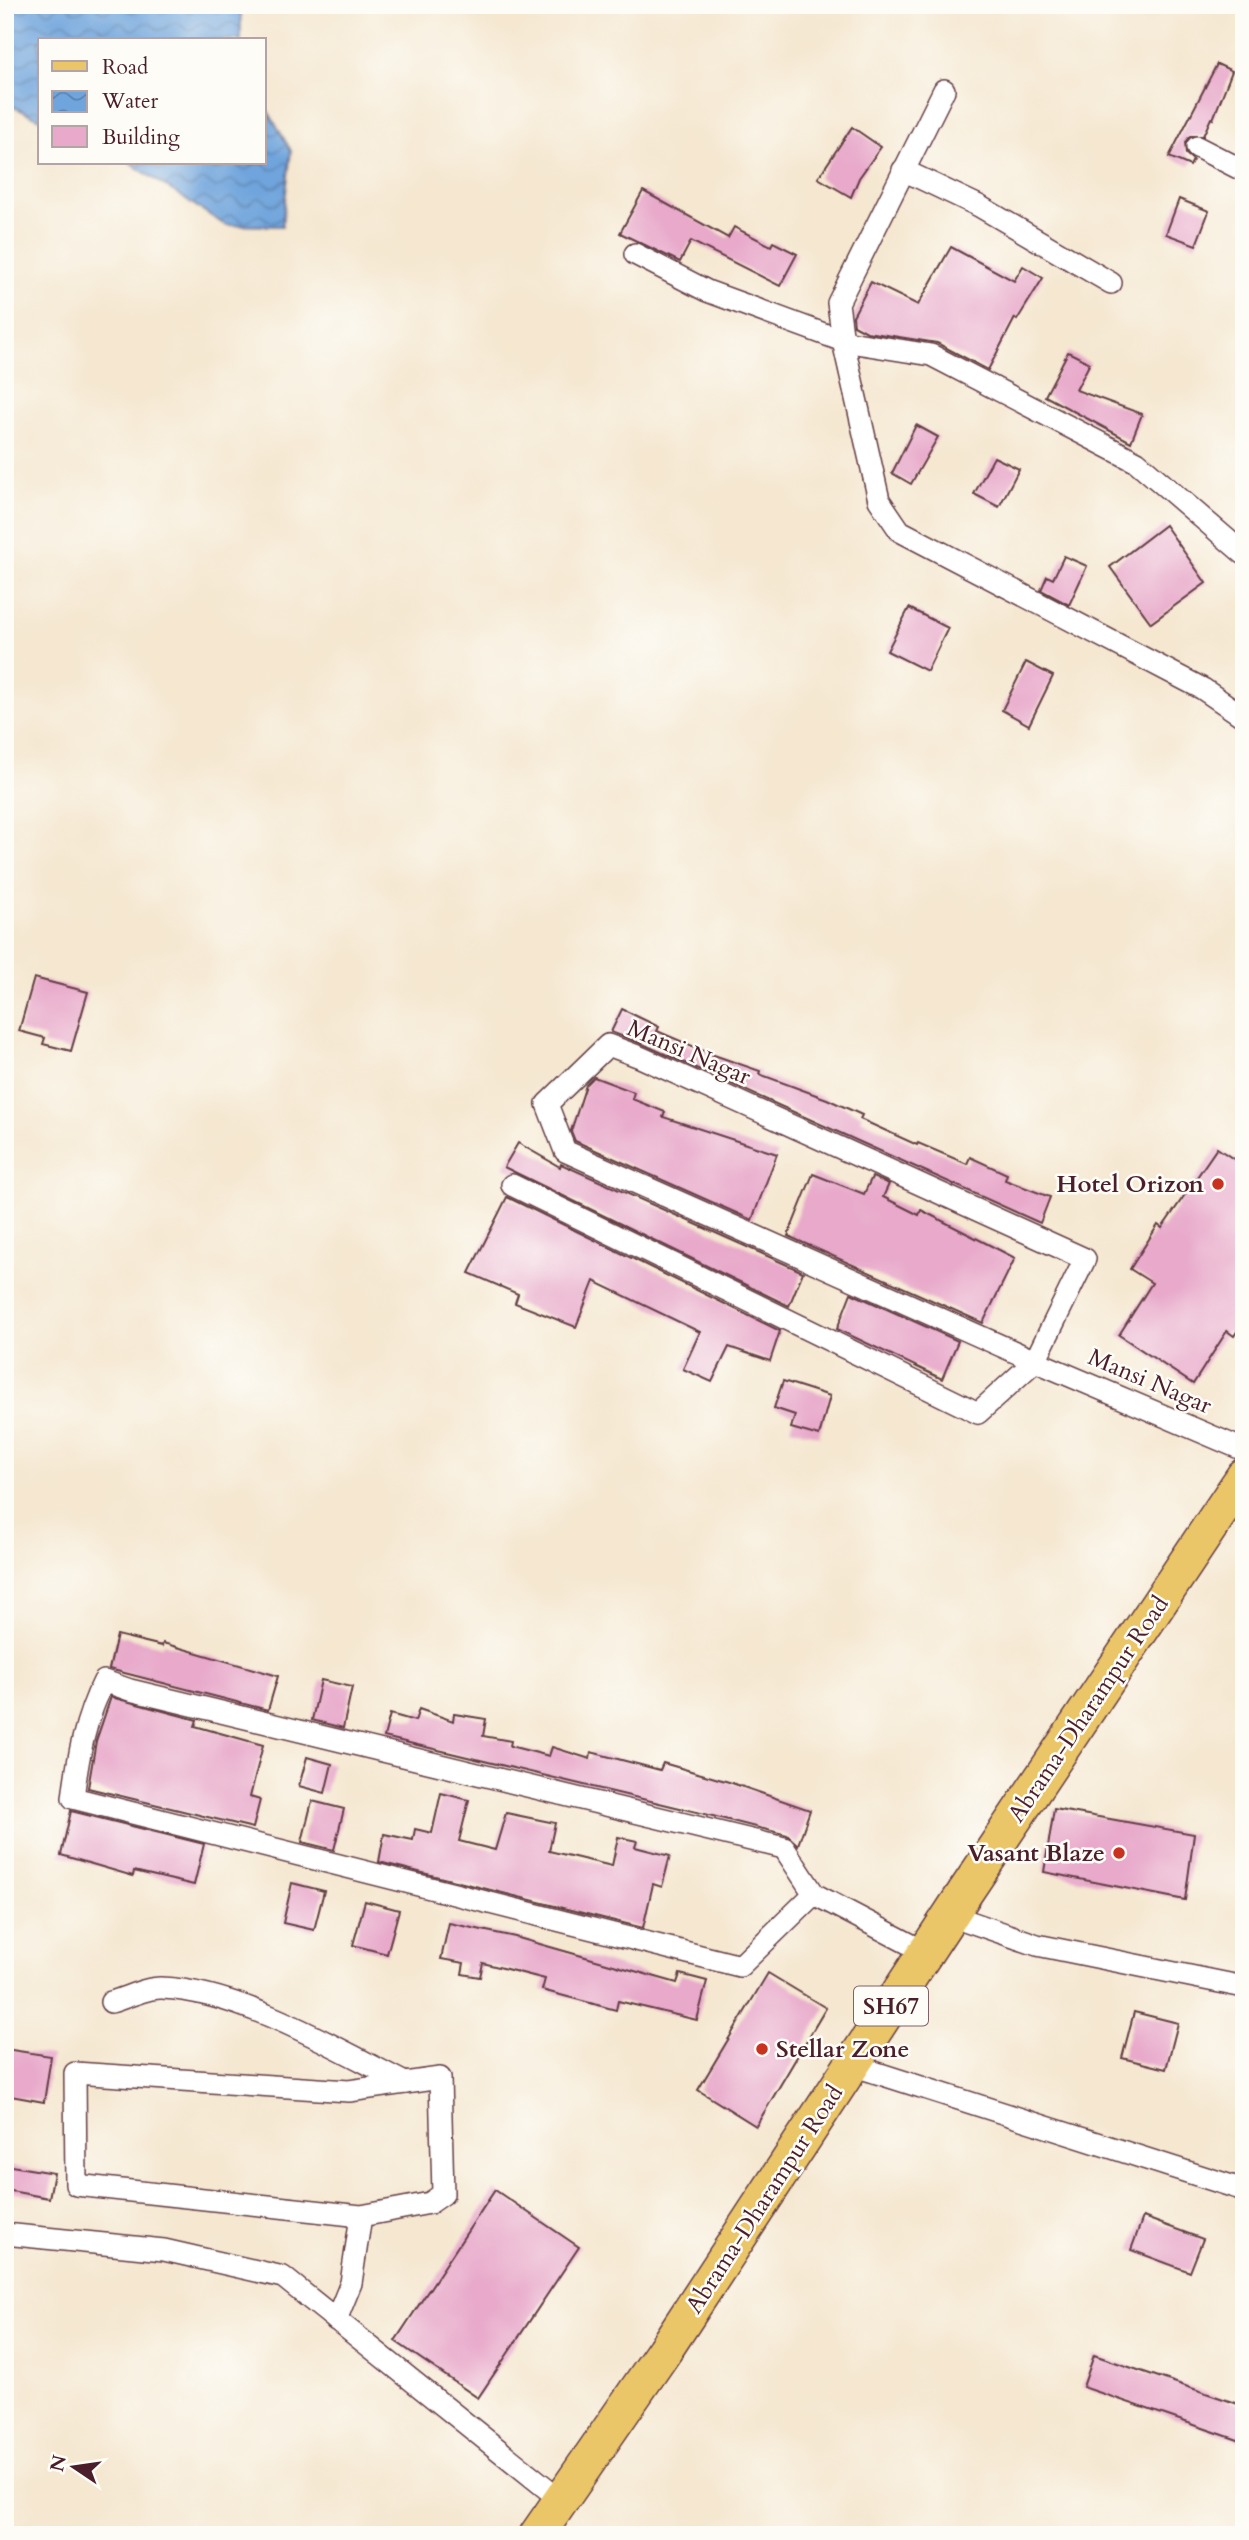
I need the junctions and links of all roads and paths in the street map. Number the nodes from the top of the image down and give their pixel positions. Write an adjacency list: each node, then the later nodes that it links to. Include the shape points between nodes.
1 (944, 90): 3 (street)
2 (1198, 147): 4 (street)
3 (903, 170): 6 (street, via 979,206); 7 (street, via 838,303)
4 (1244, 171)
5 (635, 254): 7 (street, via 707,292)
6 (1111, 283)
7 (843, 341): 8 (street, via 931,355 1137,462); 9 (street, via 879,500 900,531 1203,689)
8 (1244, 554)
9 (1244, 717)
10 (512, 1185): 11 (street, Mansi Nagar, via 978,1413)
11 (1035, 1361): 11 (street, Mansi Nagar, via 1085,1259 608,1045 547,1104 565,1151); 12 (street, Mansi Nagar)
12 (1244, 1450)
13 (1244, 1476): 15 (main road, Abrama-Dharampur Road / SH67)
14 (814, 1894): 14 (street, via 740,1966 73,1798 81,1745 89,1712 104,1681 785,1848); 16 (street)
15 (950, 1915): 16 (main road, Abrama-Dharampur Road / SH67); 17 (street, via 1037,1945)
16 (925, 1952): 19 (main road, Abrama-Dharampur Road / SH67)
17 (1244, 1987)
18 (111, 2002): 20 (street, via 161,1988 232,2002)
19 (852, 2065): 21 (street); 25 (main road, Abrama-Dharampur Road / SH67)
20 (405, 2083): 22 (street, via 440,2078 443,2194 430,2203); 22 (street, via 349,2091 75,2073 76,2185)
21 (1244, 2190)
22 (361, 2216): 24 (street, via 351,2283)
23 (5, 2234): 24 (street, via 164,2250 283,2277)
24 (336, 2320): 25 (street)
25 (561, 2500): 26 (main road, Abrama-Dharampur Road / SH67)
26 (537, 2535)

